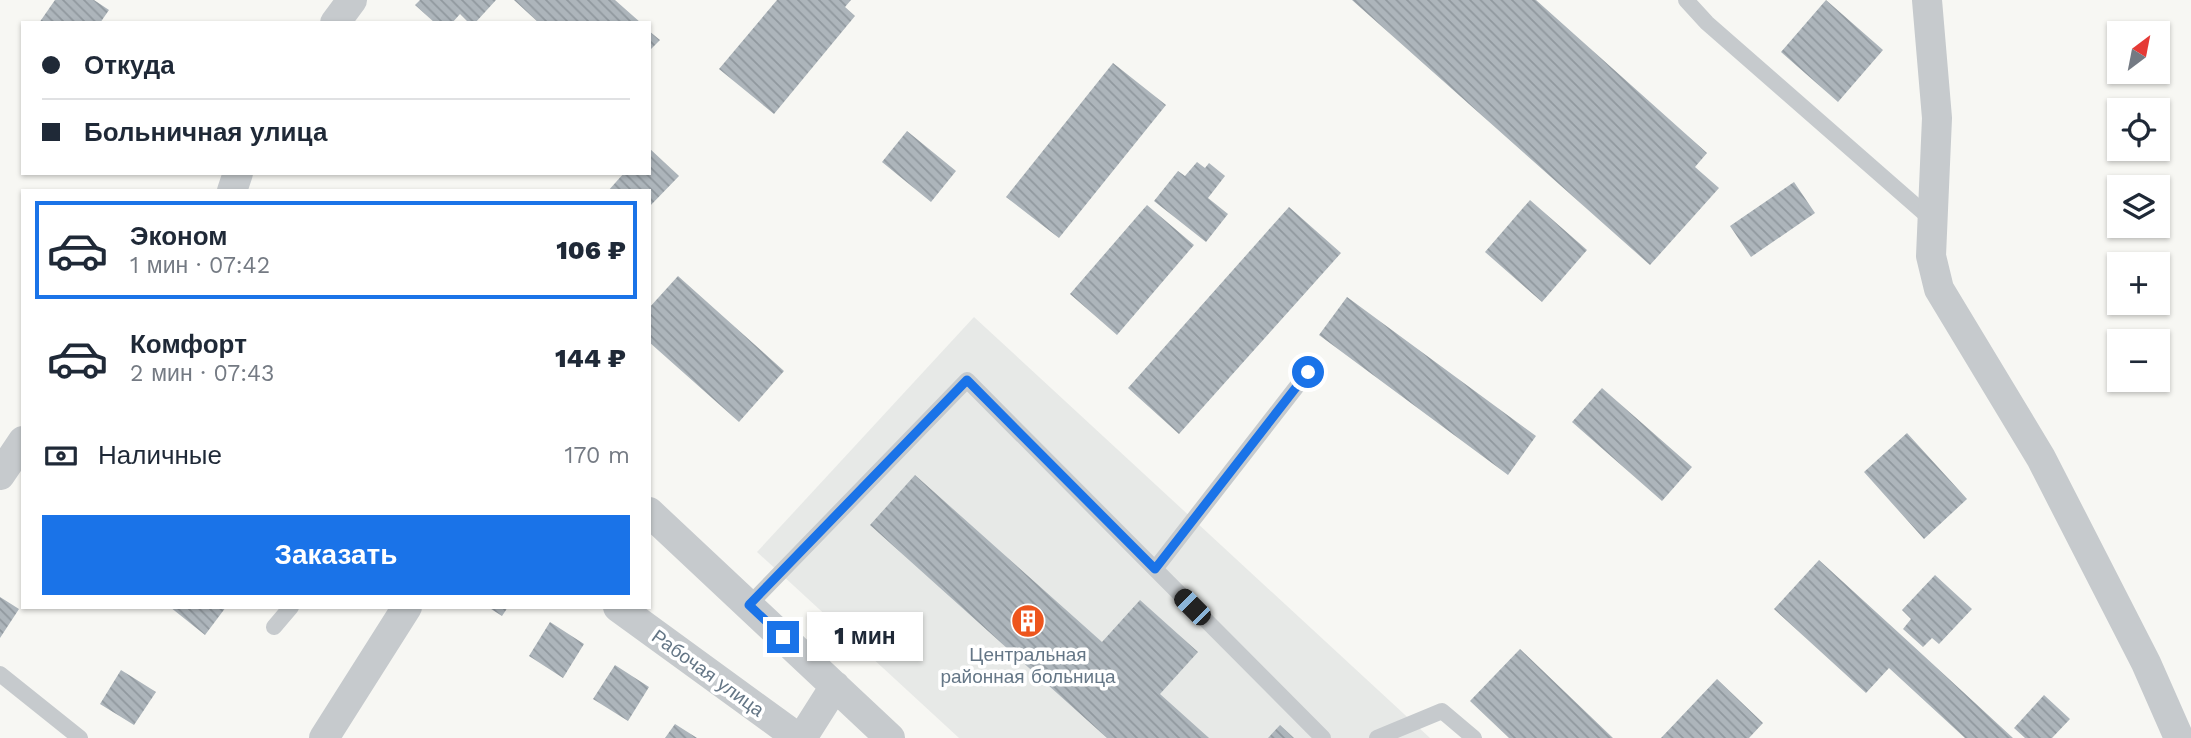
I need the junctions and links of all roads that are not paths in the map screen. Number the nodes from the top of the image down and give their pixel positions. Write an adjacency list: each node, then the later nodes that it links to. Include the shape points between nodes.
1 (352, 0): 4 (street)
2 (1686, 0): 5 (lane)
3 (1927, 0): 5 (street, via 1937,118)
4 (336, 21)
5 (1931, 219): 25 (street, via 1931,256 1938,289 2041,458 2146,663)
6 (1308, 372): 10 (lane)
7 (21, 444): 8 (street)
8 (0, 475)
9 (651, 514): 11 (street)
10 (1155, 569): 11 (lane, via 967,380); 22 (lane)
11 (749, 605): 17 (street)
12 (289, 609): 15 (lane)
13 (406, 609): 19 (street)
14 (621, 609): 20 (street, Рабочая улица)
15 (274, 627)
16 (0, 674): 18 (lane)
17 (835, 686): 20 (street); 21 (street)
18 (80, 738)
19 (324, 738)
20 (800, 738)
21 (890, 738)
22 (1323, 738)
23 (1377, 738): 24 (lane, via 1442,711)
24 (1474, 738)
25 (2179, 738)

